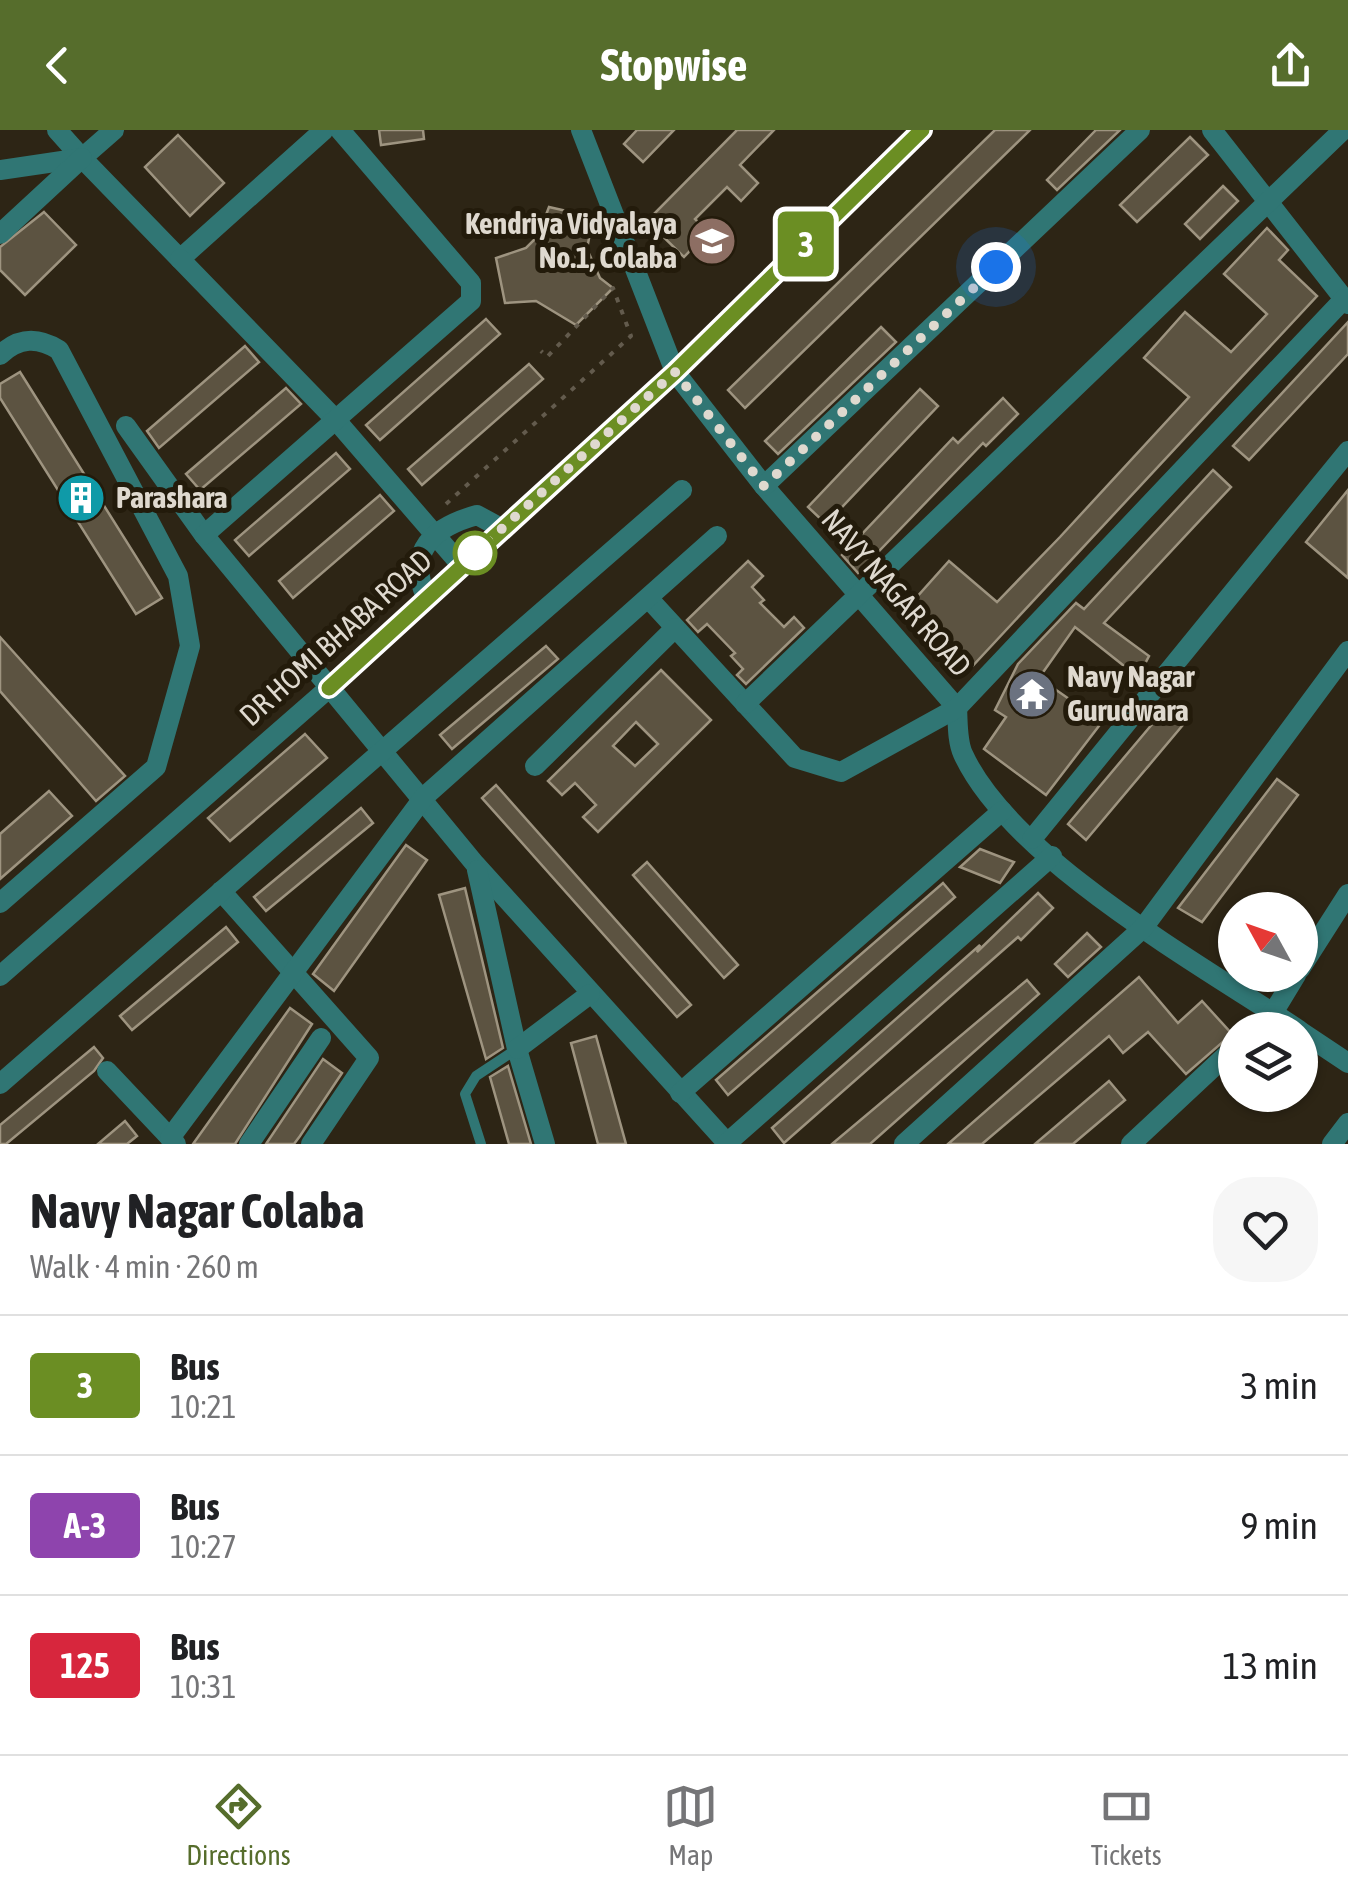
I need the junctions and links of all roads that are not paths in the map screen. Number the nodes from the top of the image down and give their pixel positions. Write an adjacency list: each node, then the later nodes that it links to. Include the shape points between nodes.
1 (57, 130): 10 (street)
2 (114, 130): 10 (street)
3 (324, 130): 14 (street)
4 (340, 130): 18 (street, via 471,283 473,294 462,311)
5 (581, 130): 17 (street, NAVY NAGAR ROAD)
6 (922, 130): 17 (street, DR HOMI BHABA ROAD)
7 (1140, 130): 21 (street)
8 (1212, 130): 12 (street)
9 (1343, 130): 12 (street)
10 (82, 158): 11 (street); 13 (street); 14 (street)
11 (0, 170)
12 (1266, 204): 15 (street); 28 (street)
13 (0, 234)
14 (180, 259): 18 (street)
15 (1346, 302): 35 (street)
16 (0, 355): 45 (street, via 12,344 41,339 59,350 178,576 190,646 156,766)
17 (675, 372): 21 (street, NAVY NAGAR ROAD); 23 (street, DR HOMI BHABA ROAD)
18 (335, 419): 24 (street); 25 (street)
19 (126, 426): 25 (street)
20 (1348, 450): 40 (street)
21 (764, 486): 28 (street, NAVY NAGAR ROAD)
22 (682, 490): 36 (street)
23 (502, 528): 24 (street, via 477,515); 27 (street, DR HOMI BHABA ROAD)
24 (429, 529): 27 (street); 29 (street, via 416,576)
25 (204, 535): 33 (street)
26 (717, 536): 30 (street)
27 (461, 565): 29 (street, DR HOMI BHABA ROAD)
28 (859, 596): 34 (street); 35 (street, NAVY NAGAR ROAD)
29 (426, 598): 33 (street, DR HOMI BHABA ROAD)
30 (649, 599): 31 (street); 38 (street)
31 (675, 628): 34 (street); 37 (street)
32 (1348, 651): 46 (street)
33 (329, 688): 36 (street); 49 (street, DR HOMI BHABA ROAD)
34 (745, 704): 35 (street, via 795,758 841,772)
35 (956, 708): 39 (street, NAVY NAGAR ROAD, via 960,749)
36 (384, 752): 38 (street); 43 (street)
37 (535, 766)
38 (424, 796): 42 (street); 48 (street)
39 (1002, 810): 40 (street, NAVY NAGAR ROAD); 60 (street)
40 (1032, 839): 41 (street, NAVY NAGAR ROAD)
41 (1052, 856): 46 (street, NAVY NAGAR ROAD); 62 (street)
42 (475, 864): 51 (street); 55 (street)
43 (221, 891): 48 (street); 59 (street)
44 (1348, 894): 47 (street)
45 (0, 903)
46 (1142, 928): 52 (street, NAVY NAGAR ROAD); 68 (street)
47 (1318, 941)
48 (291, 970): 63 (street); 65 (street, via 369,1058)
49 (0, 976)
50 (1285, 992): 52 (street)
51 (590, 994): 55 (street); 60 (street)
52 (1272, 1012)
53 (321, 1038): 64 (street)
54 (1318, 1043): 57 (street, NAVY NAGAR ROAD)
55 (517, 1049): 66 (lane, via 476,1076 466,1094); 67 (street)
56 (1218, 1063): 69 (street)
57 (1348, 1063)
58 (107, 1071): 63 (street)
59 (0, 1084)
60 (680, 1092): 62 (street)
61 (1348, 1124): 70 (street)
62 (717, 1140)
63 (173, 1141)
64 (249, 1144)
65 (310, 1144)
66 (482, 1144)
67 (545, 1144)
68 (904, 1144)
69 (1131, 1144)
70 (1332, 1144)

